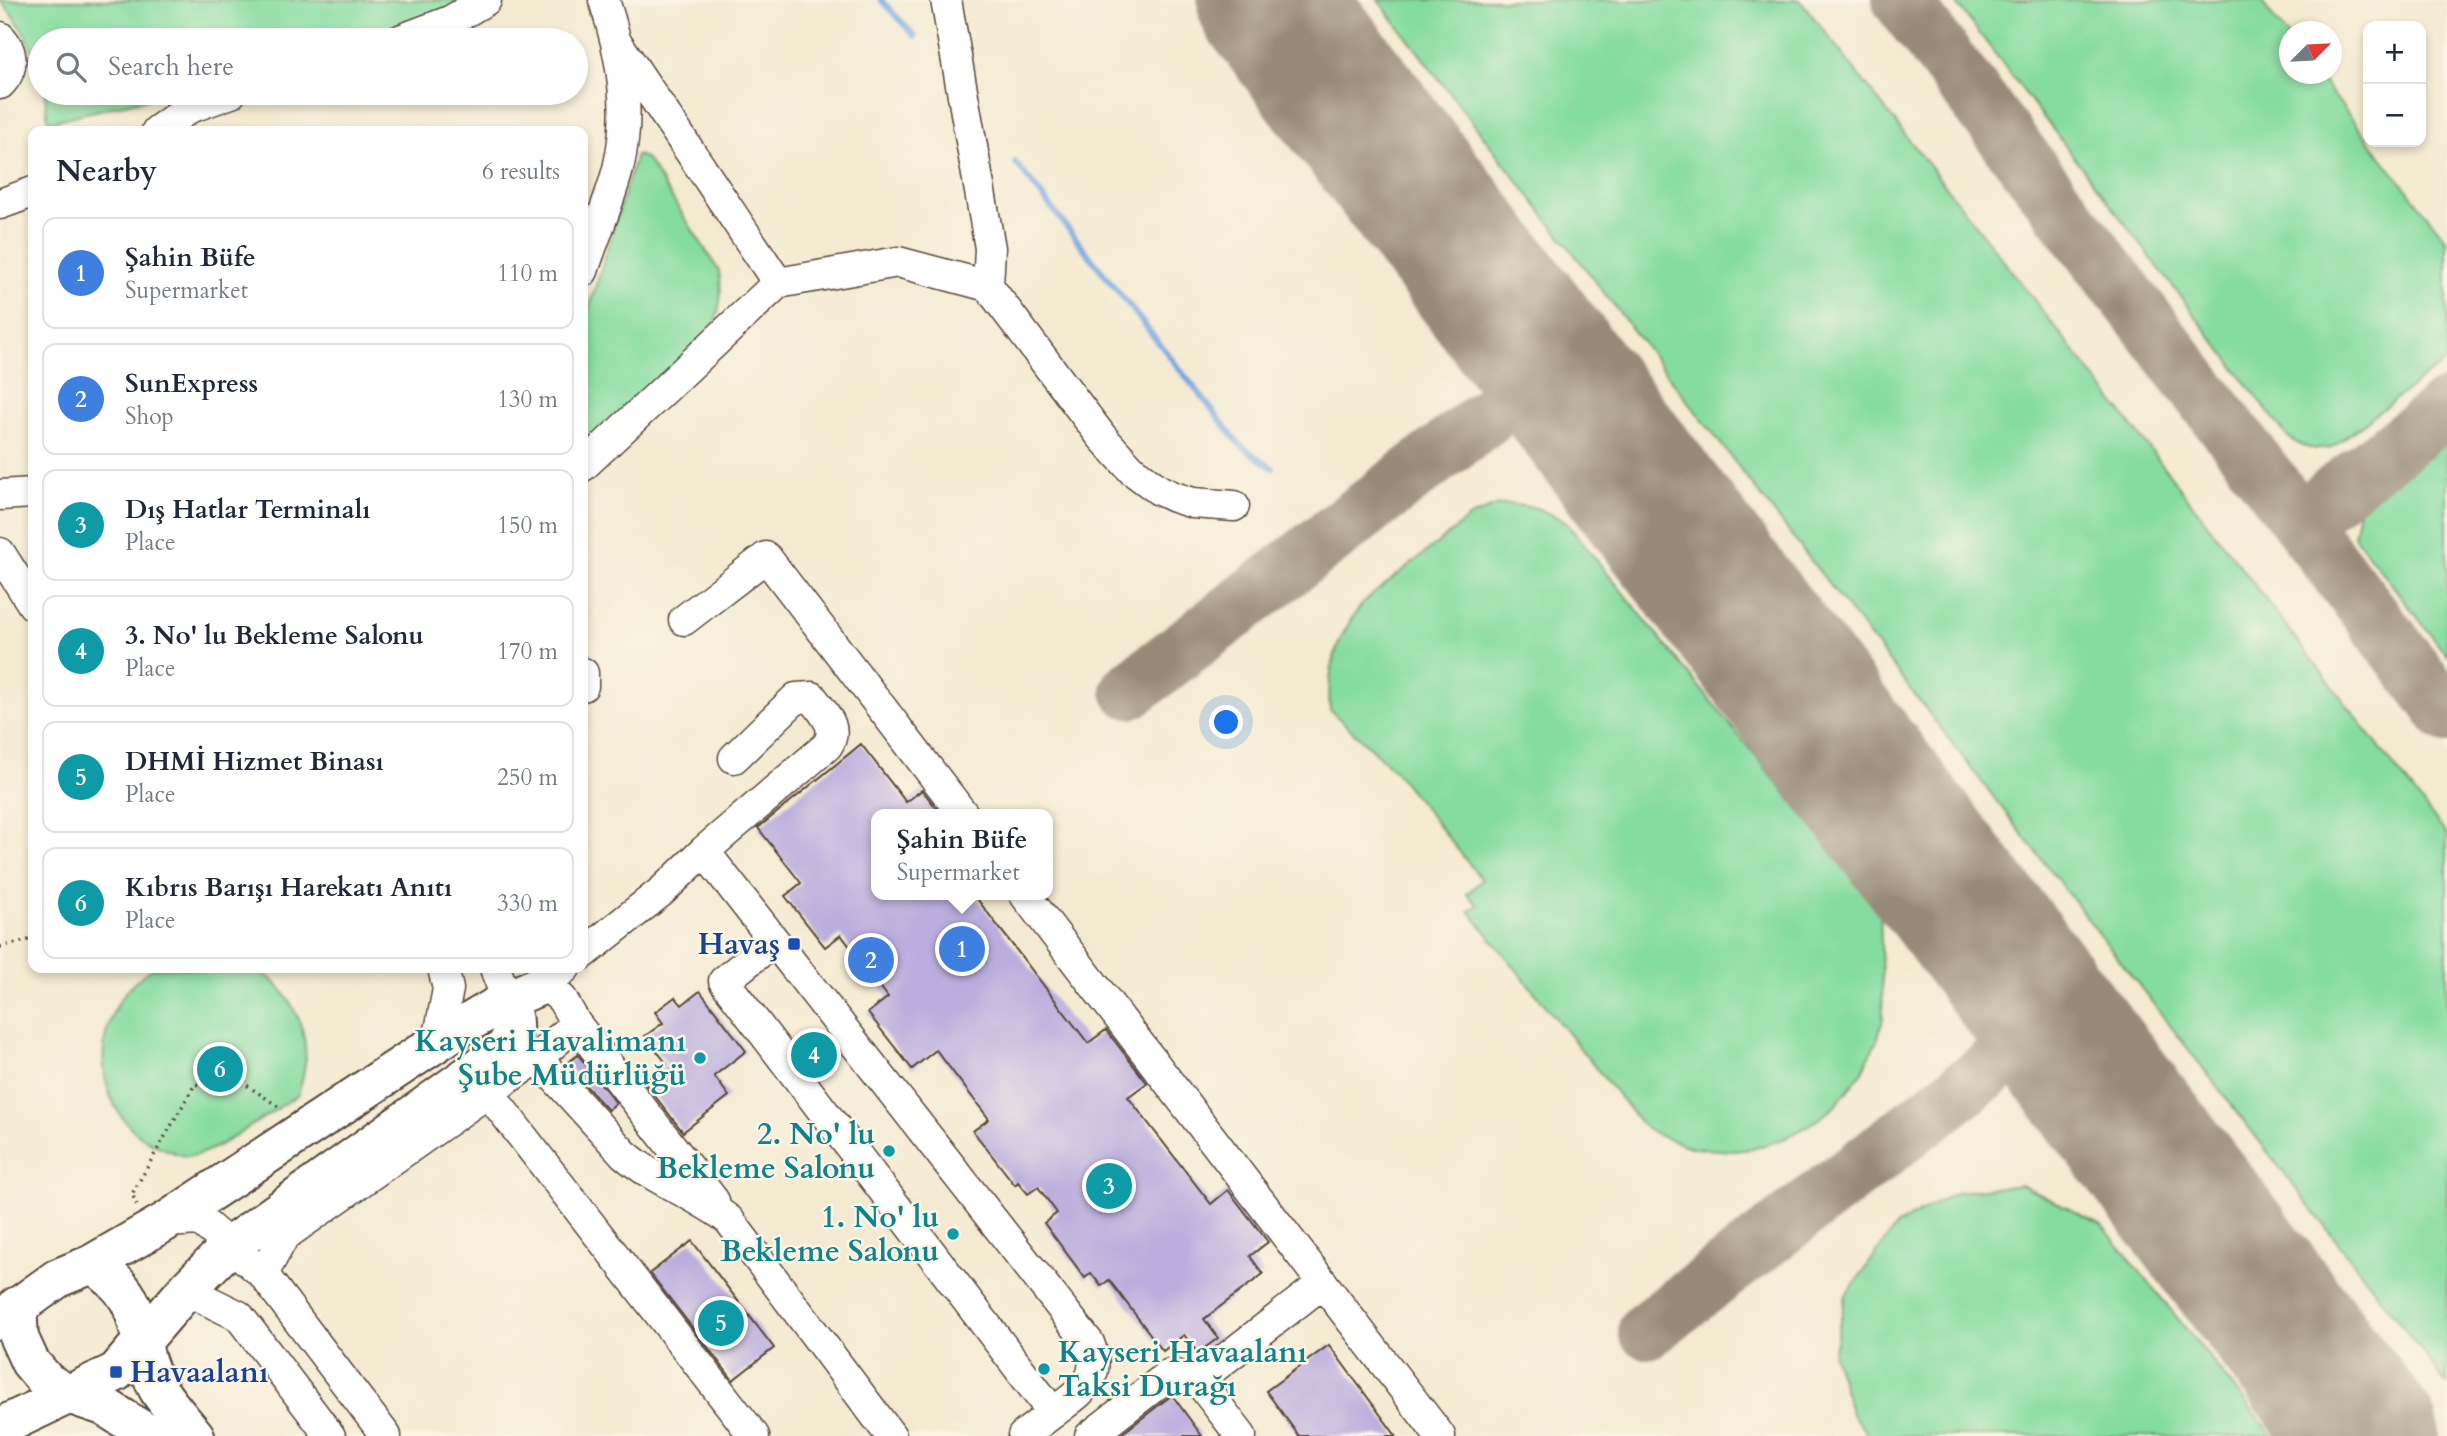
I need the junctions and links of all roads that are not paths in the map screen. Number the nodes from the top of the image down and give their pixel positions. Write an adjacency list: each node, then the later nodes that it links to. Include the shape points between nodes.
1 (486, 0): 4 (lane)
2 (604, 0): 6 (lane)
3 (946, 0): 14 (lane, via 990,248)
4 (432, 28)
5 (0, 37): 7 (lane, via 9,49 11,64)
6 (618, 44): 12 (lane, via 625,93 623,140); 13 (lane)
7 (0, 84)
8 (197, 105): 9 (lane)
9 (164, 126)
10 (28, 194): 11 (lane)
11 (0, 204)
12 (588, 257)
13 (778, 283): 14 (lane, via 898,262); 15 (lane)
14 (988, 286): 18 (lane, via 1132,470 1159,490 1193,503)
15 (588, 462)
16 (28, 493): 17 (lane)
17 (0, 495)
18 (1234, 506)
19 (0, 553): 20 (lane)
20 (28, 597)
21 (684, 620): 23 (lane, via 766,557)
22 (734, 758): 24 (lane, via 796,698 811,698 831,722 827,746)
23 (959, 809)
24 (704, 851): 26 (lane); 27 (lane)
25 (1029, 900): 40 (lane)
26 (774, 941): 46 (lane, via 1089,1343 1094,1362 1090,1380); 46 (lane, via 724,981)
27 (588, 950)
28 (444, 973): 32 (lane, via 448,989)
29 (554, 976): 30 (main road); 31 (lane)
30 (501, 984): 32 (main road); 37 (main road, via 514,1020 514,1030 502,1051)
31 (576, 1024): 33 (lane); 35 (lane)
32 (438, 1041): 36 (main road)
33 (537, 1058): 34 (lane); 35 (lane, via 639,1168 697,1197)
34 (488, 1092): 39 (lane, via 284,1236); 52 (lane)
35 (729, 1220): 53 (lane)
36 (158, 1227): 37 (lane, via 200,1220); 38 (main road)
37 (231, 1245): 39 (lane); 41 (main road)
38 (92, 1264): 42 (main road, via 58,1278); 43 (main road, via 111,1276 128,1296 138,1318)
39 (263, 1274): 51 (lane)
40 (1323, 1283): 44 (lane); 57 (lane)
41 (186, 1290): 43 (main road); 50 (lane, via 239,1315)
42 (9, 1313): 45 (main road, via 30,1362 47,1382)
43 (141, 1342): 45 (main road, via 116,1372); 49 (main road, via 158,1389)
44 (1198, 1380): 55 (lane, via 1170,1374); 56 (lane)
45 (68, 1394): 47 (main road); 48 (main road, via 104,1406)
46 (1053, 1413): 54 (lane)
47 (0, 1427)
48 (151, 1436)
49 (195, 1436)
50 (330, 1436)
51 (386, 1436)
52 (754, 1436)
53 (891, 1436)
54 (1023, 1436)
55 (1090, 1436)
56 (1241, 1436)
57 (1440, 1436)

